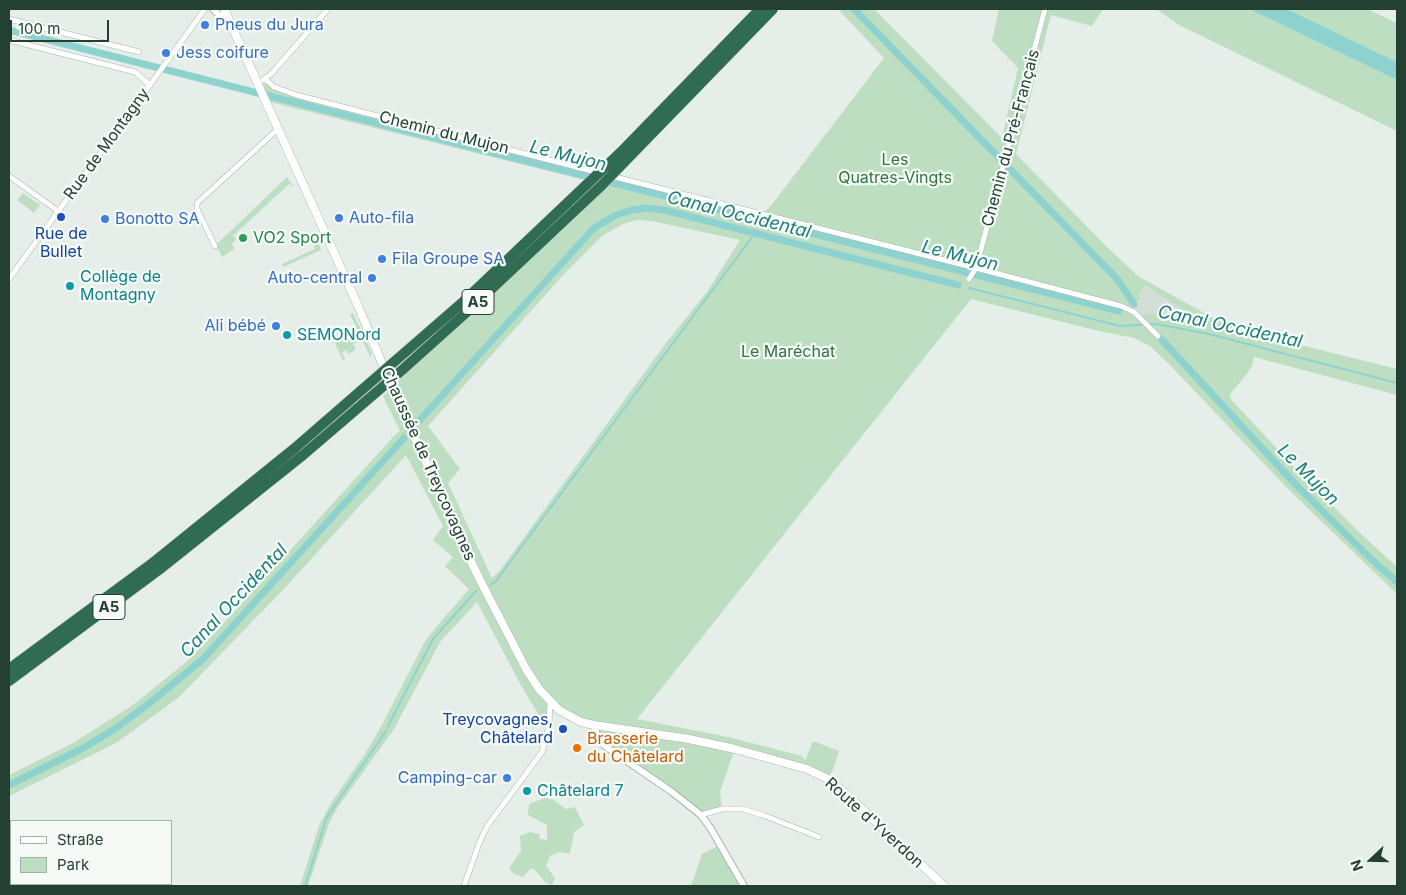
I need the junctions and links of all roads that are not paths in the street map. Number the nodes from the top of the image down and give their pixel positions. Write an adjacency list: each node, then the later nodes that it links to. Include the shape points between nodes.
1 (205, 9): 13 (street, Rue de Montagny)
2 (213, 9): 9 (street)
3 (224, 9): 9 (main road, Chaussée de Treycovagnes)
4 (328, 9): 12 (street)
5 (760, 9): 22 (highway, A5, bridge, via 592,180 394,364 214,514)
6 (773, 9): 23 (highway, A5, bridge, via 606,181 401,371 237,509)
7 (1045, 9): 18 (street, Chemin du Pré-Français)
8 (9, 19): 11 (street)
9 (234, 30): 12 (main road, Chaussée de Treycovagnes)
10 (9, 40): 13 (street, via 135,72)
11 (139, 52)
12 (261, 83): 14 (main road, Chaussée de Treycovagnes); 18 (street, Chemin du Mujon, via 296,95)
13 (150, 85): 16 (street, Rue de Montagny)
14 (278, 128): 17 (street, via 198,204 197,209); 24 (main road, Chaussée de Treycovagnes, via 480,580 526,669)
15 (9, 176): 16 (street)
16 (58, 211): 19 (street, Rue de Montagny)
17 (215, 246)
18 (976, 268): 20 (street, Chemin du Pré-Français); 21 (street, Chemin du Mujon, via 1134,312)
19 (9, 279)
20 (969, 279)
21 (1158, 336)
22 (9, 669)
23 (9, 681)
24 (550, 702): 25 (main road, Chaussée de Treycovagnes, via 570,717); 28 (street, via 549,726 542,752 488,825)
25 (594, 725): 26 (street, via 605,746); 30 (main road, Route d'Yverdon, via 690,739 807,769 843,791)
26 (701, 815): 27 (street, via 743,809); 29 (street)
27 (819, 837)
28 (464, 886)
29 (744, 886)
30 (944, 886)

